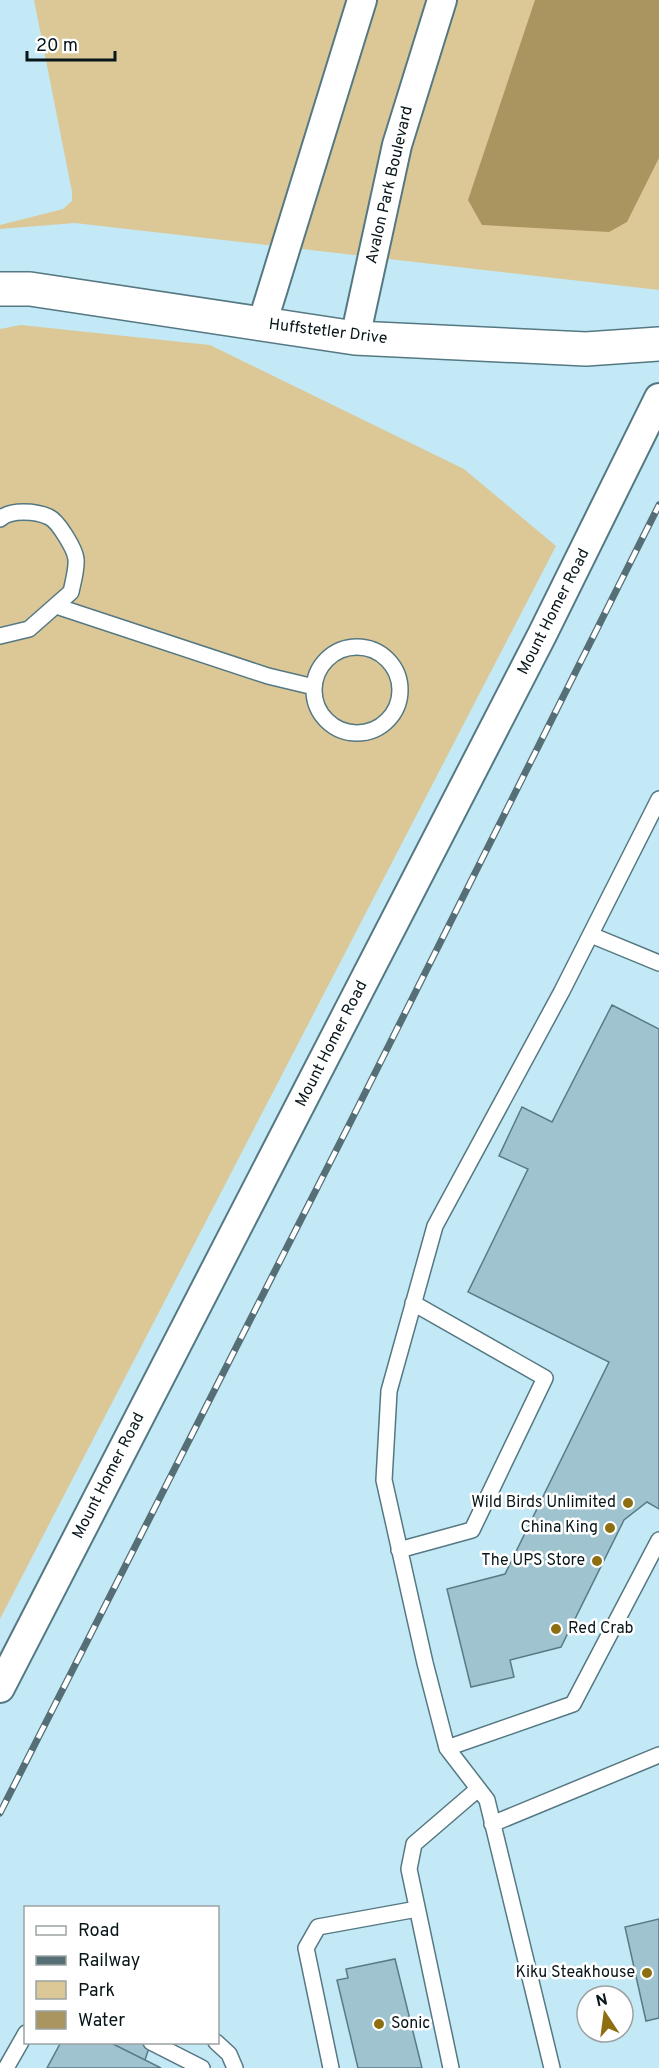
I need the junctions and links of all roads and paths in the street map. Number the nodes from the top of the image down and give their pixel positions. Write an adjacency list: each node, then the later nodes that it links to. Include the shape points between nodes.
1 (362, 0): 4 (street)
2 (441, 0): 5 (street, Avalon Park Boulevard, via 397,145)
3 (0, 289): 4 (street, Huffstetler Drive, via 30,289)
4 (262, 324): 5 (street, Huffstetler Drive)
5 (356, 338): 6 (street, Huffstetler Drive, via 586,349)
6 (659, 344)
7 (659, 398): 18 (street, Mount Homer Road, via 542,635)
8 (0, 519): 9 (lane, via 28,512 51,517 63,532 76,559 72,592)
9 (56, 606): 10 (lane, via 29,628); 11 (lane, via 268,676)
10 (0, 636)
11 (314, 687): 11 (lane, via 324,662 334,653 361,646 388,658 401,684 395,712 386,723 358,734 331,725 321,714)
12 (659, 798): 13 (lane)
13 (591, 935): 14 (lane); 15 (lane, via 435,1226)
14 (659, 963)
15 (413, 1303): 17 (lane, via 389,1391 384,1480); 17 (lane, via 545,1378 472,1530)
16 (659, 1540): 19 (lane, via 573,1704)
17 (399, 1550): 19 (lane)
18 (0, 1688)
19 (447, 1748): 21 (lane)
20 (659, 1755): 22 (lane)
21 (478, 1789): 22 (lane, via 487,1800); 23 (lane, via 414,1844 409,1869)
22 (492, 1824): 32 (lane)
23 (417, 1910): 30 (lane, via 318,1928 306,1948); 31 (lane)
24 (24, 2036): 27 (lane)
25 (153, 2044): 28 (lane)
26 (217, 2044): 29 (lane, via 229,2054)
27 (6, 2068)
28 (202, 2068)
29 (234, 2068)
30 (331, 2068)
31 (451, 2068)
32 (552, 2068)

